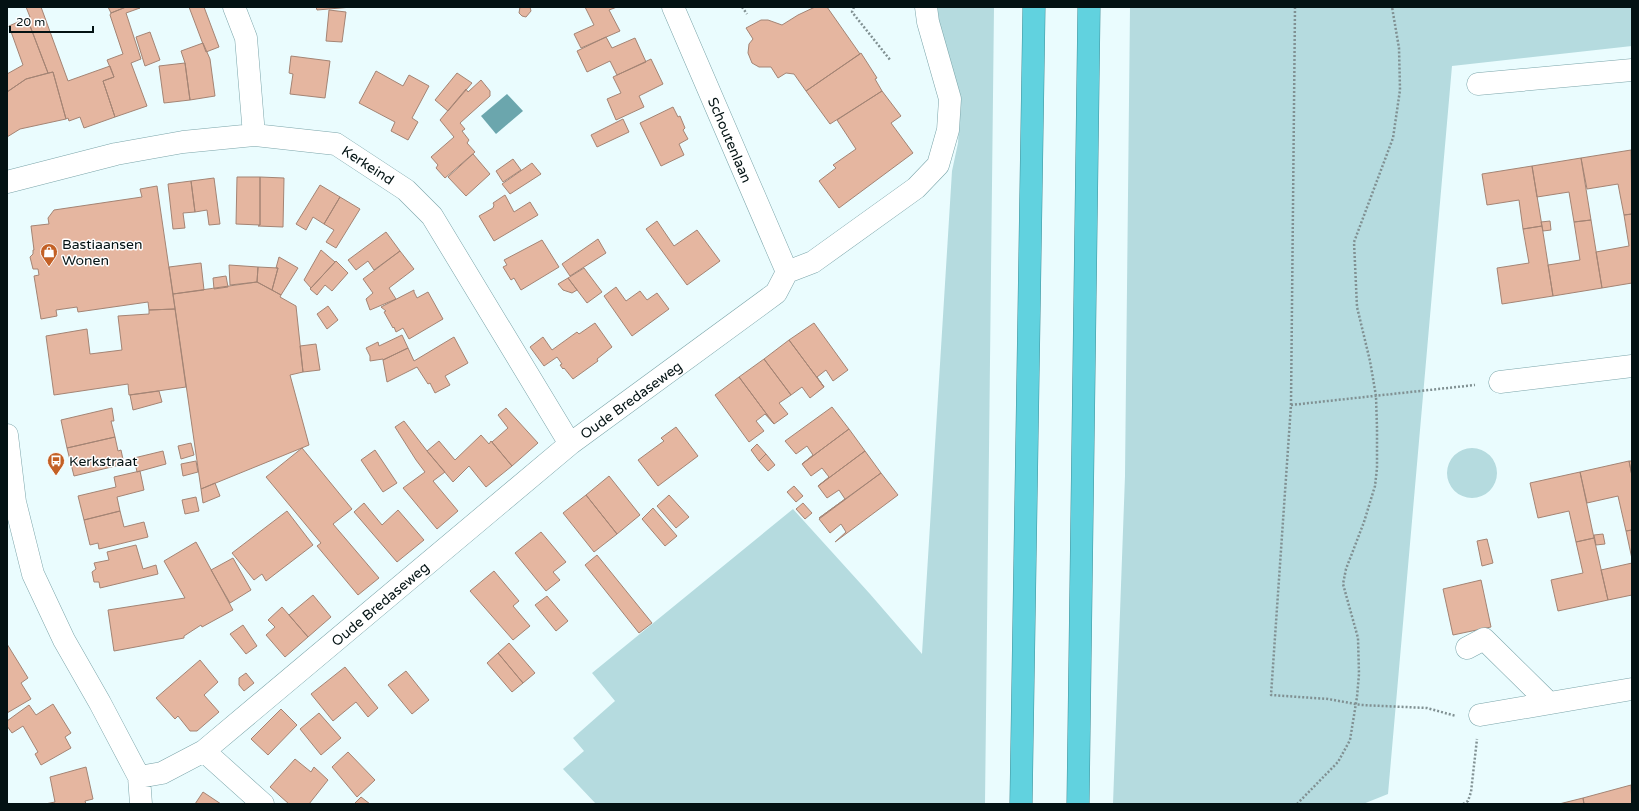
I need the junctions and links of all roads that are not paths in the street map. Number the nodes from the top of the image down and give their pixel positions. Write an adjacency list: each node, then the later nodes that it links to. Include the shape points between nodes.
1 (234, 7): 8 (street, via 246,38)
2 (673, 7): 10 (street, Schoutenlaan)
3 (926, 7): 10 (street, via 950,99 948,130 938,166 916,188 813,262)
4 (1034, 7): 23 (highway)
5 (1089, 7): 24 (highway)
6 (1632, 70): 7 (street)
7 (1478, 84)
8 (254, 135): 9 (street, Kerkeind, via 183,142 116,154); 14 (street, Kerkeind, via 336,144 406,190 432,216)
9 (7, 182)
10 (787, 272): 14 (street, Oude Bredaseweg, via 776,294)
11 (1632, 366): 12 (street)
12 (1500, 382)
13 (7, 435): 20 (street, via 15,502 33,574 64,640)
14 (570, 444): 19 (street, Oude Bredaseweg)
15 (1467, 648): 17 (street, via 1484,638)
16 (1632, 689): 17 (street)
17 (1548, 703): 18 (street)
18 (1480, 715)
19 (204, 751): 20 (street, Oude Bredaseweg, via 162,773); 22 (street)
20 (139, 777): 21 (street)
21 (141, 804)
22 (263, 804)
23 (1020, 804)
24 (1078, 804)

